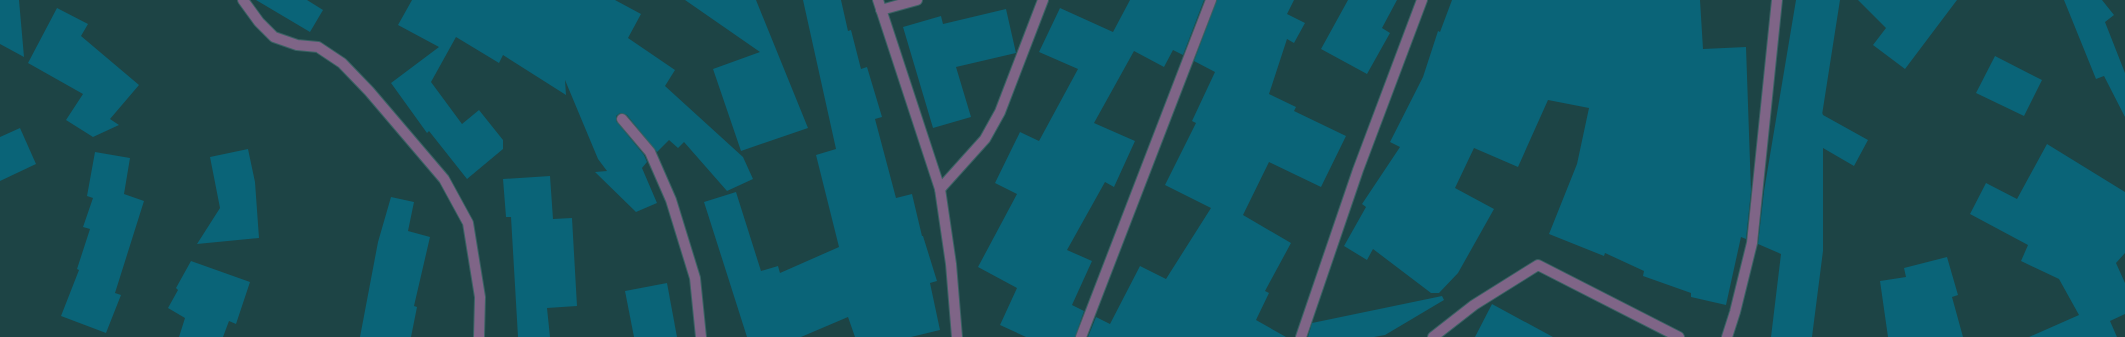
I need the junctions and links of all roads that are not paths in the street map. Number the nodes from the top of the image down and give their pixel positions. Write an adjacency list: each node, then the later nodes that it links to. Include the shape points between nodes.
1 (243, 0): 10 (street, via 274,37 297,45 318,48 342,63 444,179 468,223 480,297)
2 (917, 0): 7 (street)
3 (1043, 0): 9 (street, via 1000,112 985,139)
4 (1211, 0): 13 (street)
5 (1422, 0): 14 (street, via 1358,170)
6 (1777, 0): 17 (street, via 1752,243)
7 (879, 5): 9 (street)
8 (622, 119): 11 (street, via 650,152 671,200 696,278)
9 (940, 190): 12 (street, via 951,264)
10 (479, 337)
11 (701, 337)
12 (957, 337)
13 (1081, 337)
14 (1301, 337)
15 (1433, 337): 16 (street, via 1474,305 1538,265)
16 (1679, 337)
17 (1727, 337)

